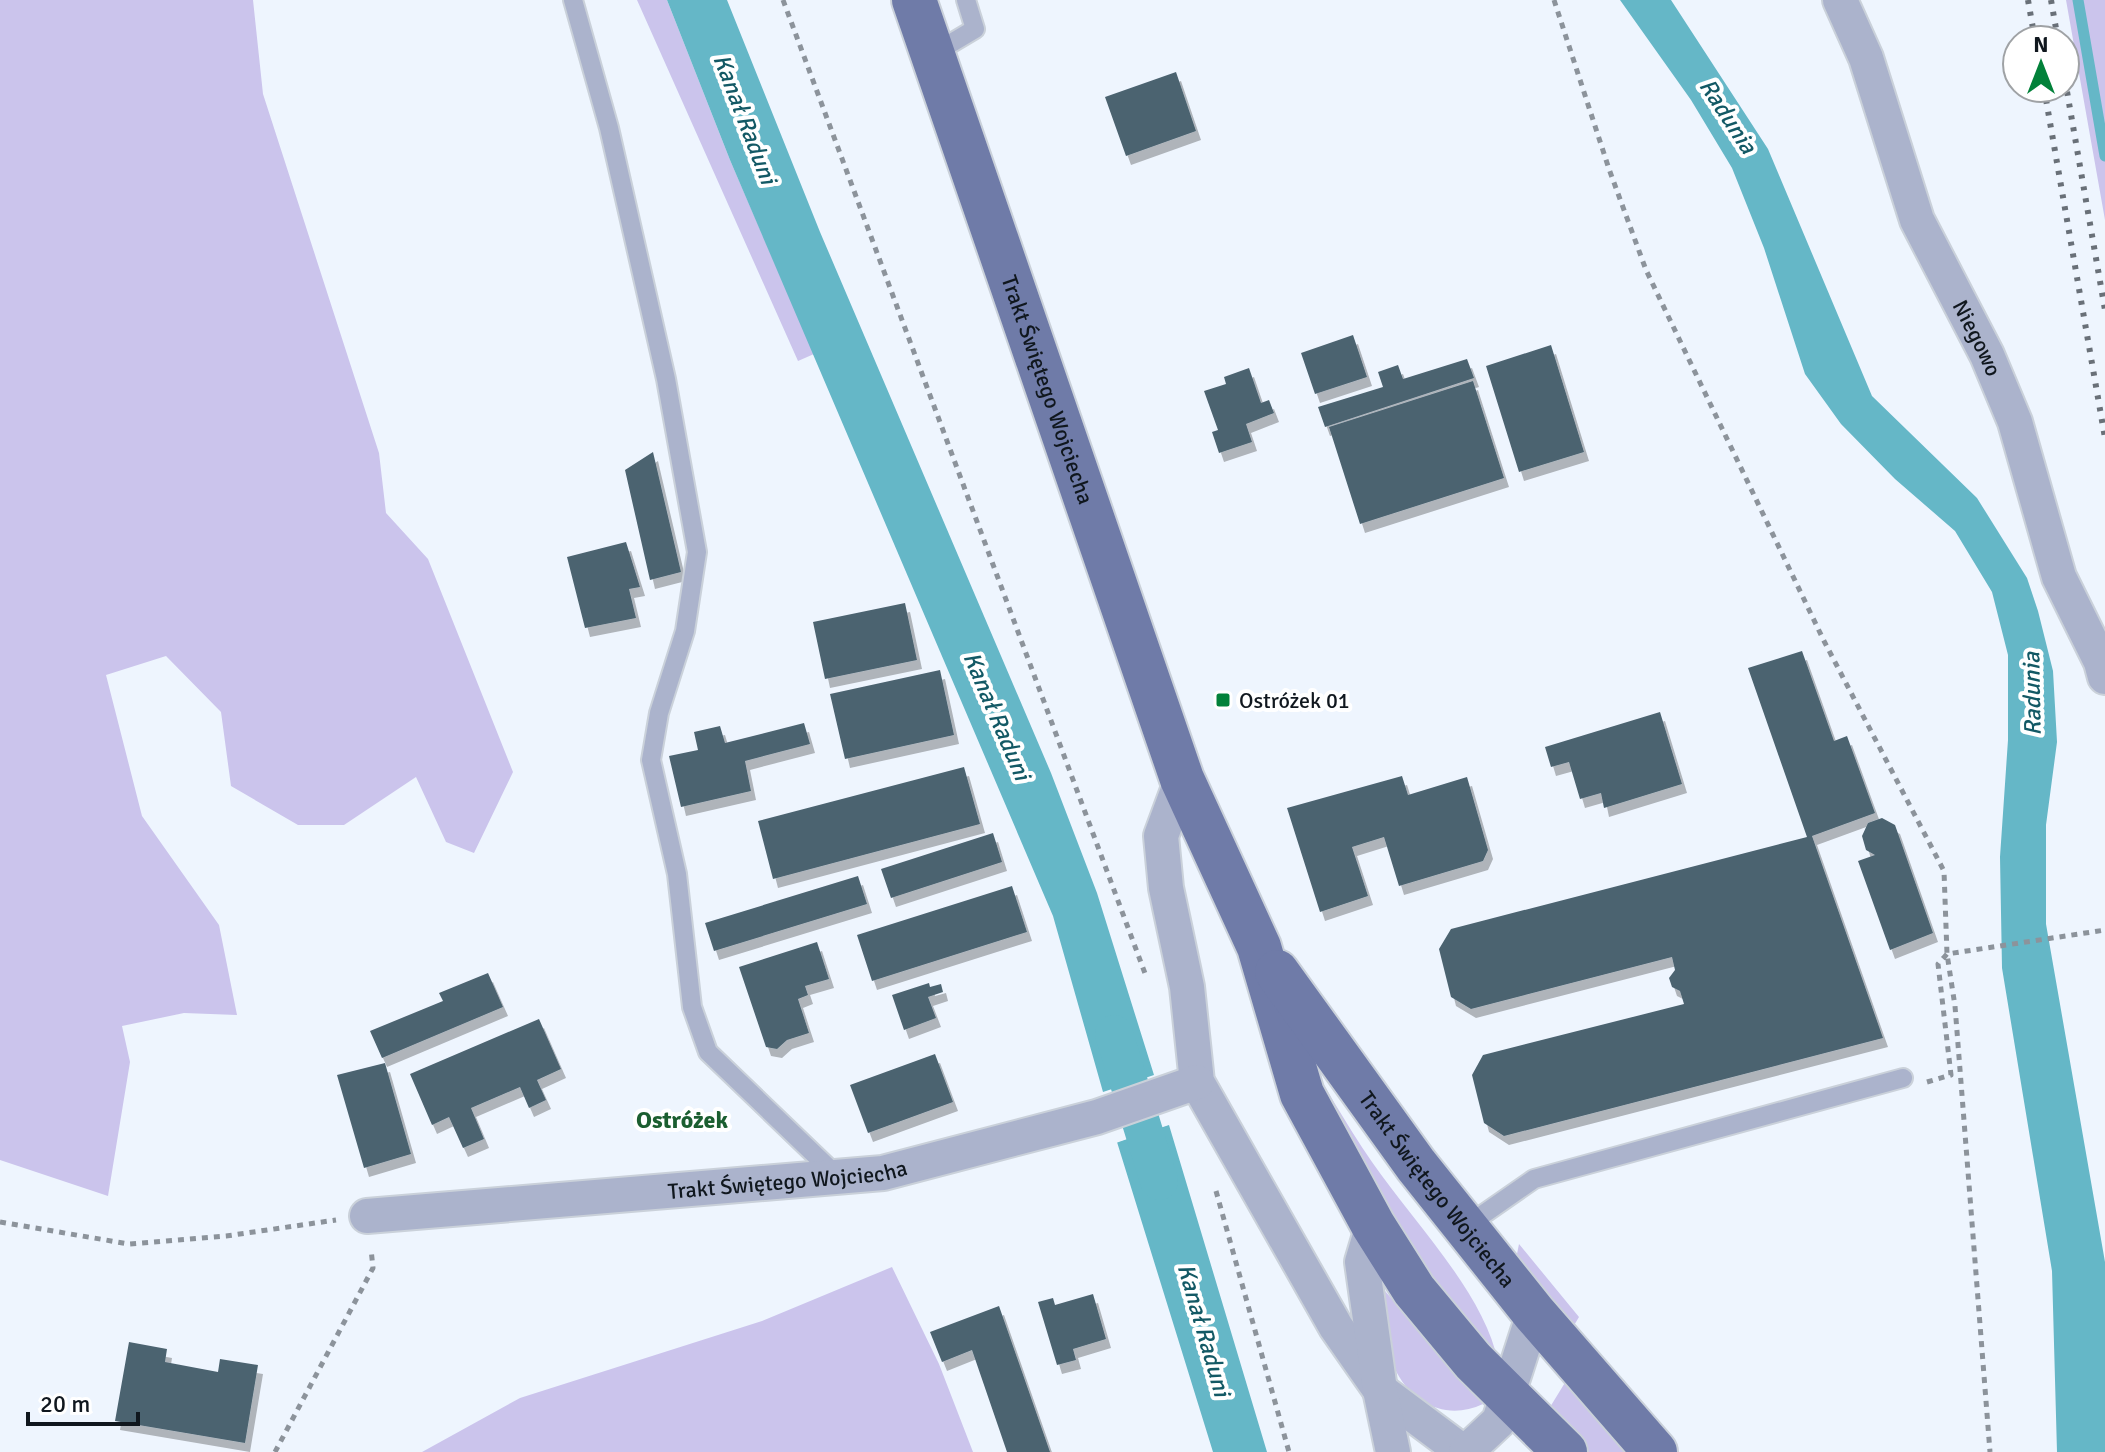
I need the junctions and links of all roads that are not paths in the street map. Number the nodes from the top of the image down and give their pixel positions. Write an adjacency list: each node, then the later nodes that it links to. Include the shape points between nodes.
1 (573, 0): 11 (lane, via 609,128 666,379 697,552 685,631 659,713 651,760 677,874 692,1007 708,1052)
2 (914, 0): 5 (main road, Trakt Świętego Wojciecha)
3 (966, 0): 5 (lane, via 975,29)
4 (1840, 0): 6 (street, Niegowo, via 1866,58 1917,220 1987,355 2015,422 2059,577)
5 (933, 54): 7 (main road, Trakt Świętego Wojciecha)
6 (2105, 677)
7 (1182, 779): 8 (main road, Trakt Świętego Wojciecha); 10 (street, via 1161,836 1187,987)
8 (1259, 947): 13 (main road, Trakt Świętego Wojciecha, via 1302,1094); 14 (main road, Trakt Świętego Wojciecha)
9 (1903, 1078): 14 (lane, via 1534,1179)
10 (1184, 1087): 11 (street, Trakt Świętego Wojciecha, via 1097,1117 883,1173); 16 (street)
11 (837, 1176): 12 (street, Trakt Świętego Wojciecha)
12 (367, 1216)
13 (1373, 1225): 16 (street, via 1362,1262); 17 (main road, Trakt Świętego Wojciecha, via 1414,1290)
14 (1465, 1227): 15 (main road, Trakt Świętego Wojciecha)
15 (1534, 1313): 17 (street); 21 (main road, Trakt Świętego Wojciecha)
16 (1380, 1390): 18 (street); 19 (street)
17 (1508, 1396): 19 (street, via 1499,1421); 20 (main road, Trakt Świętego Wojciecha)
18 (1393, 1452)
19 (1464, 1452)
20 (1565, 1452)
21 (1655, 1452)

